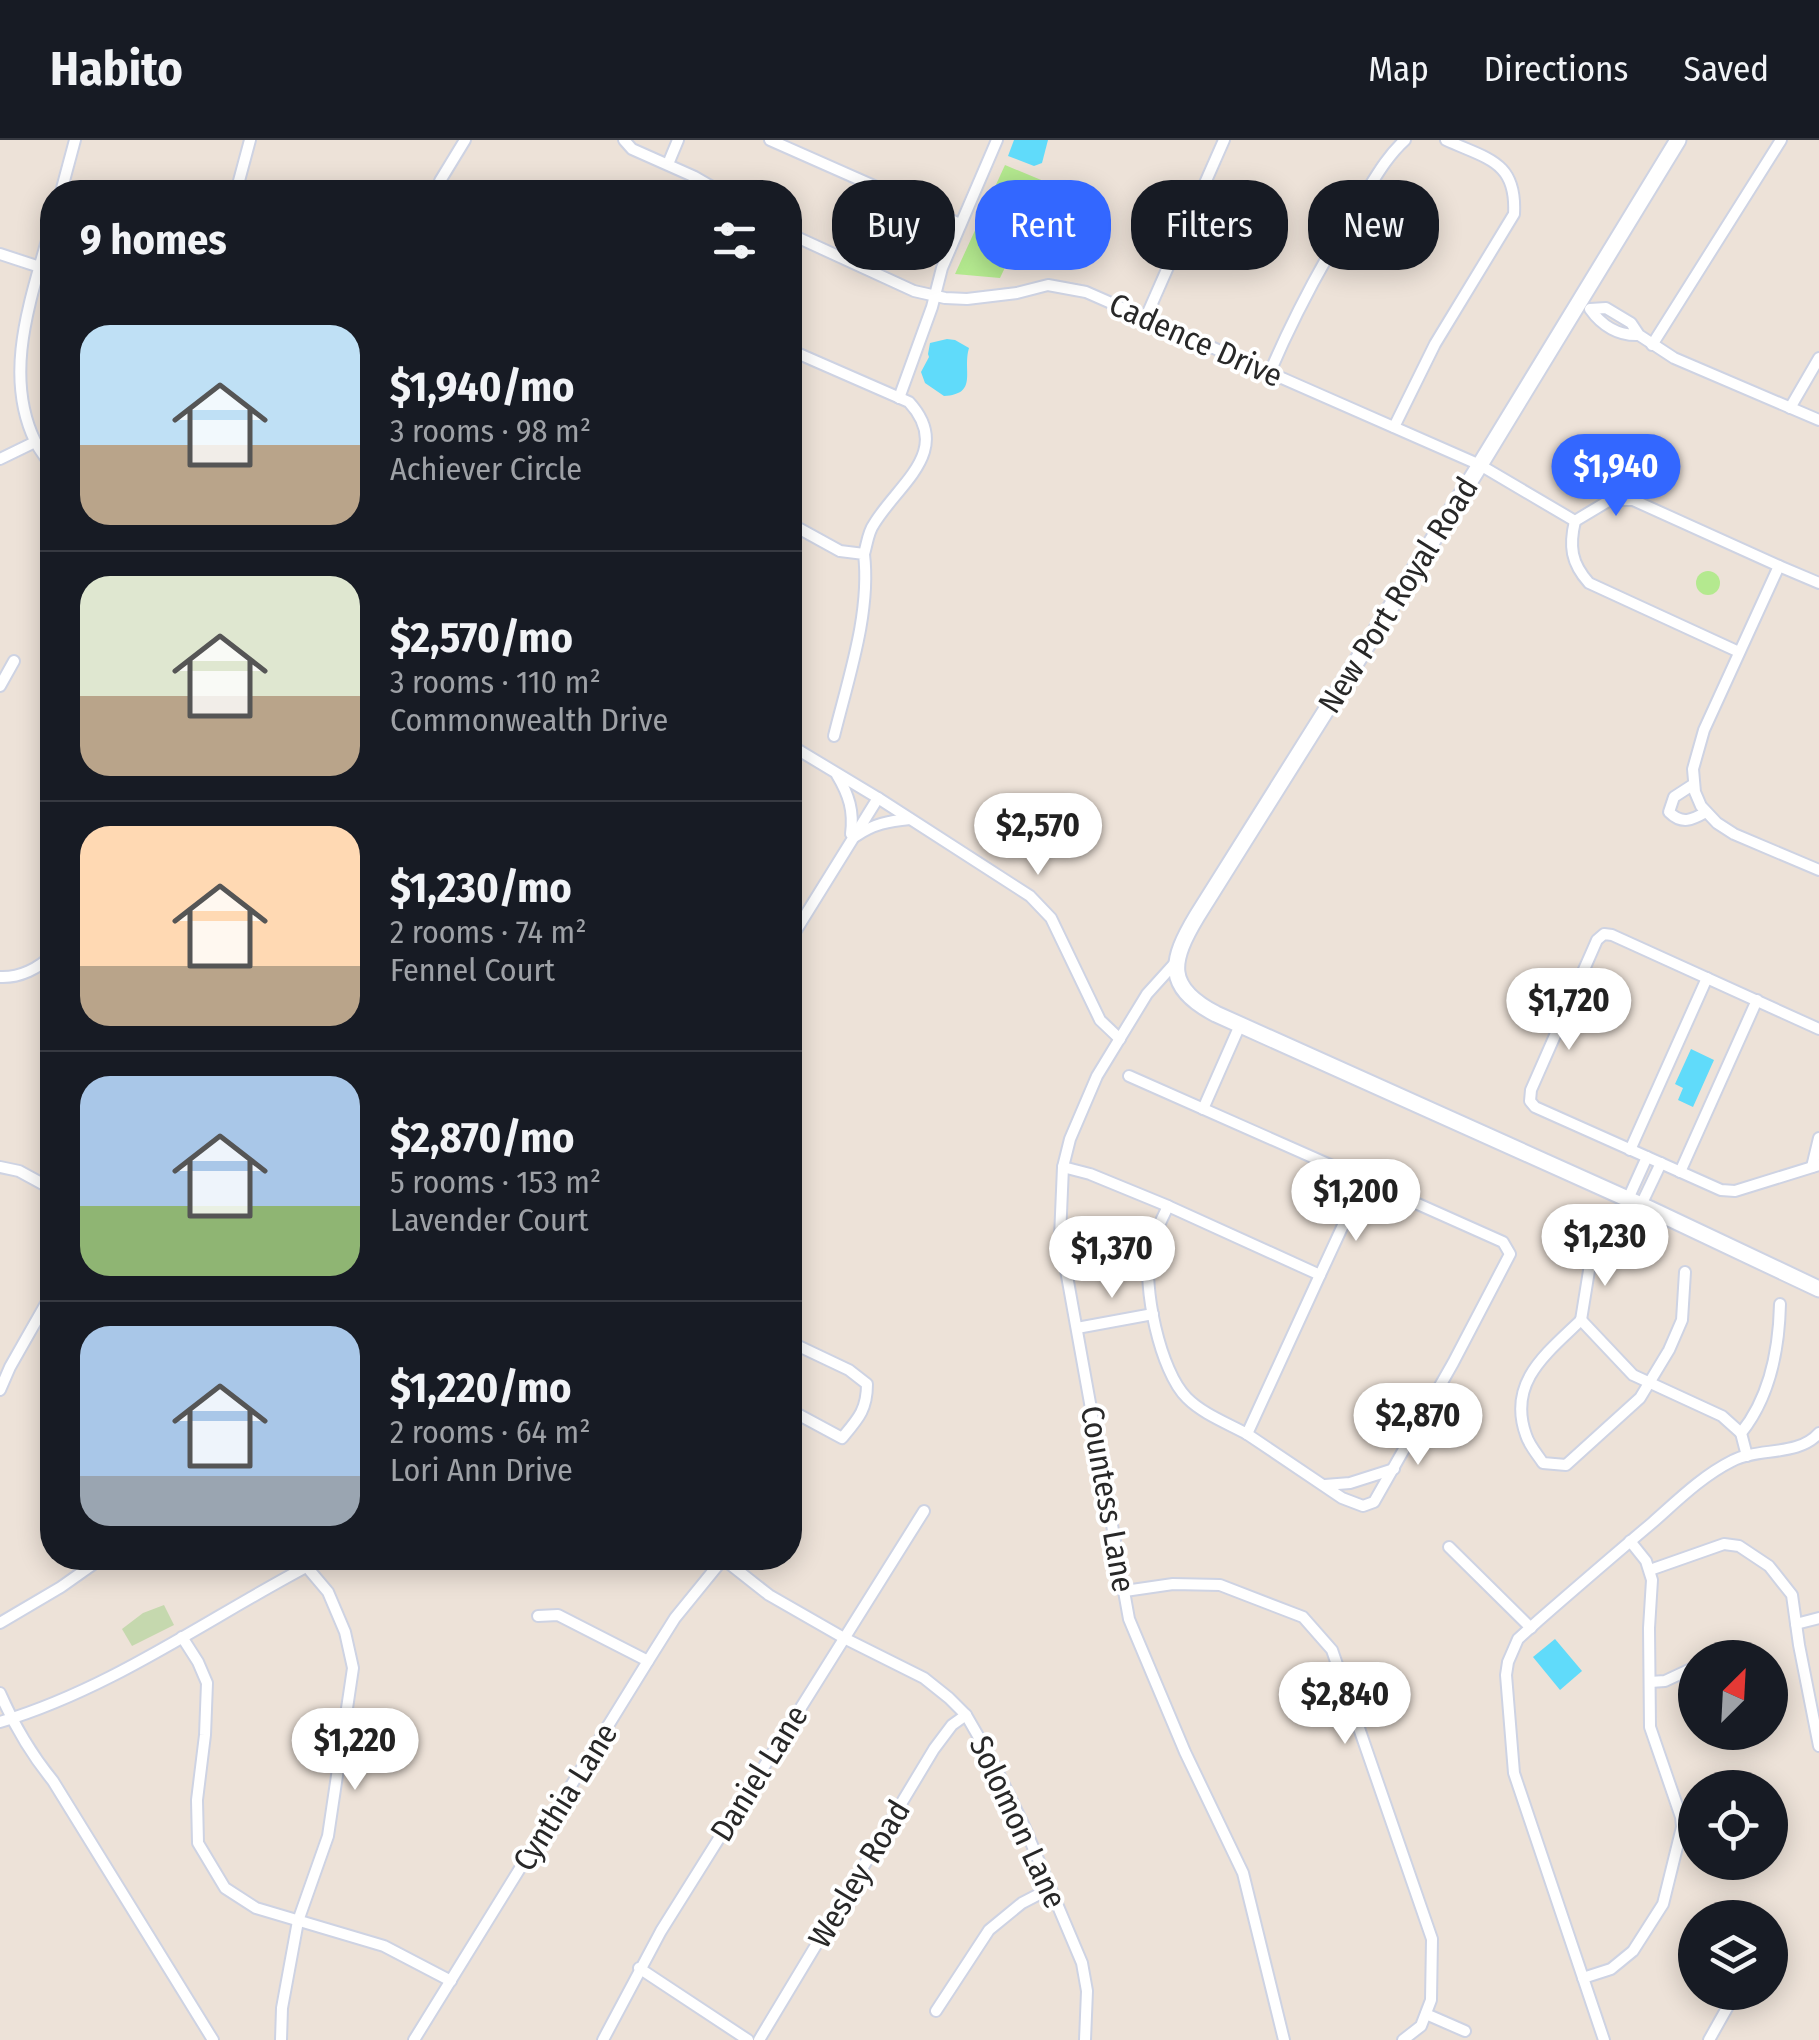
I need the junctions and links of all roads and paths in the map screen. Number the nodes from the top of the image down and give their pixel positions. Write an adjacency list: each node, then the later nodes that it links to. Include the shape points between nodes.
1 (75, 140): 15 (street)
2 (250, 140): 16 (street)
3 (465, 140): 17 (street)
4 (624, 140): 14 (street)
5 (678, 140): 14 (street)
6 (770, 140): 19 (street)
7 (983, 140): 13 (street)
8 (1224, 140): 26 (street)
9 (1405, 140): 30 (street, via 1392,151 1295,312)
10 (1446, 140): 34 (street, via 1496,162 1515,193 1514,214 1434,344)
11 (1678, 140): 25 (main road, New Port Royal Road)
12 (1781, 140): 27 (street)
13 (996, 143): 19 (street)
14 (668, 164): 18 (street)
15 (63, 180)
16 (239, 180)
17 (441, 180)
18 (698, 180)
19 (960, 224): 24 (street)
20 (802, 240): 24 (street, Cadence Drive)
21 (0, 254): 22 (street)
22 (40, 267)
23 (40, 286): 35 (street, via 21,340 20,376)
24 (933, 296): 26 (street, Cadence Drive, via 968,299 1048,285 1086,292); 31 (street)
25 (1584, 305): 27 (street, via 1606,308 1631,323); 38 (main road, New Port Royal Road)
26 (1146, 317): 30 (street, Cadence Drive)
27 (1652, 346): 32 (street)
28 (802, 355): 31 (street)
29 (1819, 358): 32 (street)
30 (1270, 372): 34 (street, Cadence Drive)
31 (899, 398): 41 (street, via 919,413 925,451 872,526)
32 (1790, 408): 33 (street)
33 (1819, 420)
34 (1394, 427): 38 (street, Cadence Drive)
35 (35, 442): 36 (street); 37 (street)
36 (40, 449)
37 (0, 459)
38 (1480, 465): 39 (street, Cadence Drive); 57 (main road, New Port Royal Road, via 1180,943)
39 (1576, 521): 42 (street, via 1610,500 1633,500); 44 (street, via 1571,550 1589,583)
40 (802, 530): 41 (street, via 840,551)
41 (864, 554): 47 (street, via 856,648)
42 (1779, 566): 43 (street); 44 (street)
43 (1819, 583)
44 (1739, 652): 50 (street, via 1704,730)
45 (14, 661): 46 (street)
46 (0, 686)
47 (834, 736)
48 (802, 752): 49 (street)
49 (835, 772): 51 (street); 54 (street, via 849,796)
50 (1694, 784): 52 (street); 52 (street, via 1674,797 1670,812 1685,821)
51 (878, 798): 53 (street); 54 (street)
52 (1706, 812): 55 (street, via 1734,834)
53 (910, 819): 54 (street, via 868,828); 64 (street, via 1030,896 1051,918 1100,1020)
54 (851, 840): 56 (street)
55 (1819, 870)
56 (802, 920)
57 (1175, 963): 62 (main road, via 1192,999); 64 (street, Countess Lane)
58 (40, 964): 59 (street)
59 (0, 978)
60 (1707, 978): 61 (street); 68 (street); 68 (street, via 1612,934 1597,940 1530,1102)
61 (1757, 1000): 63 (street); 74 (street)
62 (1240, 1025): 66 (street); 77 (main road)
63 (1819, 1029)
64 (1120, 1039): 73 (street, Countess Lane, via 1097,1076)
65 (1130, 1076): 66 (street)
66 (1203, 1109): 75 (street)
67 (1819, 1138): 72 (street)
68 (1630, 1150): 69 (street)
69 (1647, 1157): 70 (street); 77 (street)
70 (1661, 1163): 74 (street); 77 (street)
71 (0, 1166): 76 (street)
72 (1816, 1166): 74 (street, via 1735,1190)
73 (1062, 1167): 78 (street); 87 (street, Countess Lane, via 1060,1237)
74 (1680, 1172)
75 (1364, 1180): 81 (street); 96 (street, via 1503,1242 1510,1254)
76 (40, 1183)
77 (1634, 1202): 82 (main road)
78 (1168, 1206): 81 (street); 85 (street, via 1150,1247)
79 (1592, 1252): 86 (street)
80 (1684, 1272): 89 (street, via 1682,1320)
81 (1320, 1275): 94 (street)
82 (1819, 1289)
83 (1780, 1304): 93 (street, via 1768,1385)
84 (40, 1314): 90 (street)
85 (1153, 1314): 87 (street); 94 (street, via 1174,1384)
86 (1581, 1320): 89 (street, via 1633,1375); 89 (street, via 1541,1358 1522,1392 1526,1437 1543,1463 1566,1465)
87 (1077, 1328): 107 (street, Countess Lane)
88 (802, 1348): 91 (street, via 867,1384 858,1422 842,1438)
89 (1649, 1383): 93 (street, via 1722,1416)
90 (0, 1390)
91 (802, 1416)
92 (1819, 1432): 95 (street, via 1806,1444)
93 (1740, 1433): 95 (street)
94 (1247, 1434): 97 (street)
95 (1747, 1456): 99 (street, via 1702,1479)
96 (1394, 1469): 97 (street); 97 (street, via 1374,1502 1364,1506)
97 (1324, 1486)
98 (924, 1511): 114 (street, Daniel Lane)
99 (1630, 1542): 106 (street); 112 (street)
100 (1449, 1547): 112 (street)
101 (85, 1570): 110 (street)
102 (299, 1570): 113 (street)
103 (309, 1570): 123 (street, via 328,1592 353,1668 328,1836)
104 (713, 1570): 115 (street, Cynthia Lane)
105 (737, 1570): 114 (street, Solomon Lane)
106 (1650, 1570): 111 (street, via 1724,1544 1739,1546 1769,1566 1792,1594); 117 (street)
107 (1125, 1591): 129 (street, via 1220,1585 1302,1617 1332,1650 1432,1938); 138 (street, Countess Lane, via 1136,1636 1243,1873)
108 (538, 1616): 115 (street, via 558,1615)
109 (1819, 1618): 111 (street)
110 (0, 1623)
111 (1796, 1624): 121 (street)
112 (1531, 1628): 125 (street, via 1511,1650 1506,1675 1514,1772)
113 (182, 1637): 120 (street, via 79,1694); 123 (street, via 207,1683 198,1843 225,1888 256,1908)
114 (844, 1638): 119 (street, Solomon Lane, via 924,1678); 124 (street, Daniel Lane)
115 (648, 1661): 126 (street, Cynthia Lane)
116 (1678, 1674): 117 (street)
117 (1650, 1682): 125 (street, via 1652,1734 1682,1827 1663,1904 1633,1951 1611,1969)
118 (0, 1694): 120 (street)
119 (966, 1715): 122 (street, Solomon Lane); 136 (street, Wesley Road, via 934,1749)
120 (6, 1720): 131 (street, via 53,1781)
121 (1819, 1746)
122 (1051, 1888): 127 (street, via 989,1930); 137 (street, Solomon Lane, via 1082,1963)
123 (298, 1922): 126 (street, via 384,1946); 132 (street)
124 (639, 1968): 134 (street, Daniel Lane); 135 (street)
125 (1583, 1978): 140 (street)
126 (451, 1981): 133 (street, Cynthia Lane)
127 (936, 2010)
128 (1726, 2010): 141 (street)
129 (1426, 2014): 130 (street); 139 (street)
130 (1465, 2031)
131 (213, 2040)
132 (282, 2040)
133 (414, 2040)
134 (603, 2040)
135 (748, 2040)
136 (759, 2040)
137 (1084, 2040)
138 (1284, 2040)
139 (1403, 2040)
140 (1604, 2040)
141 (1709, 2040)

